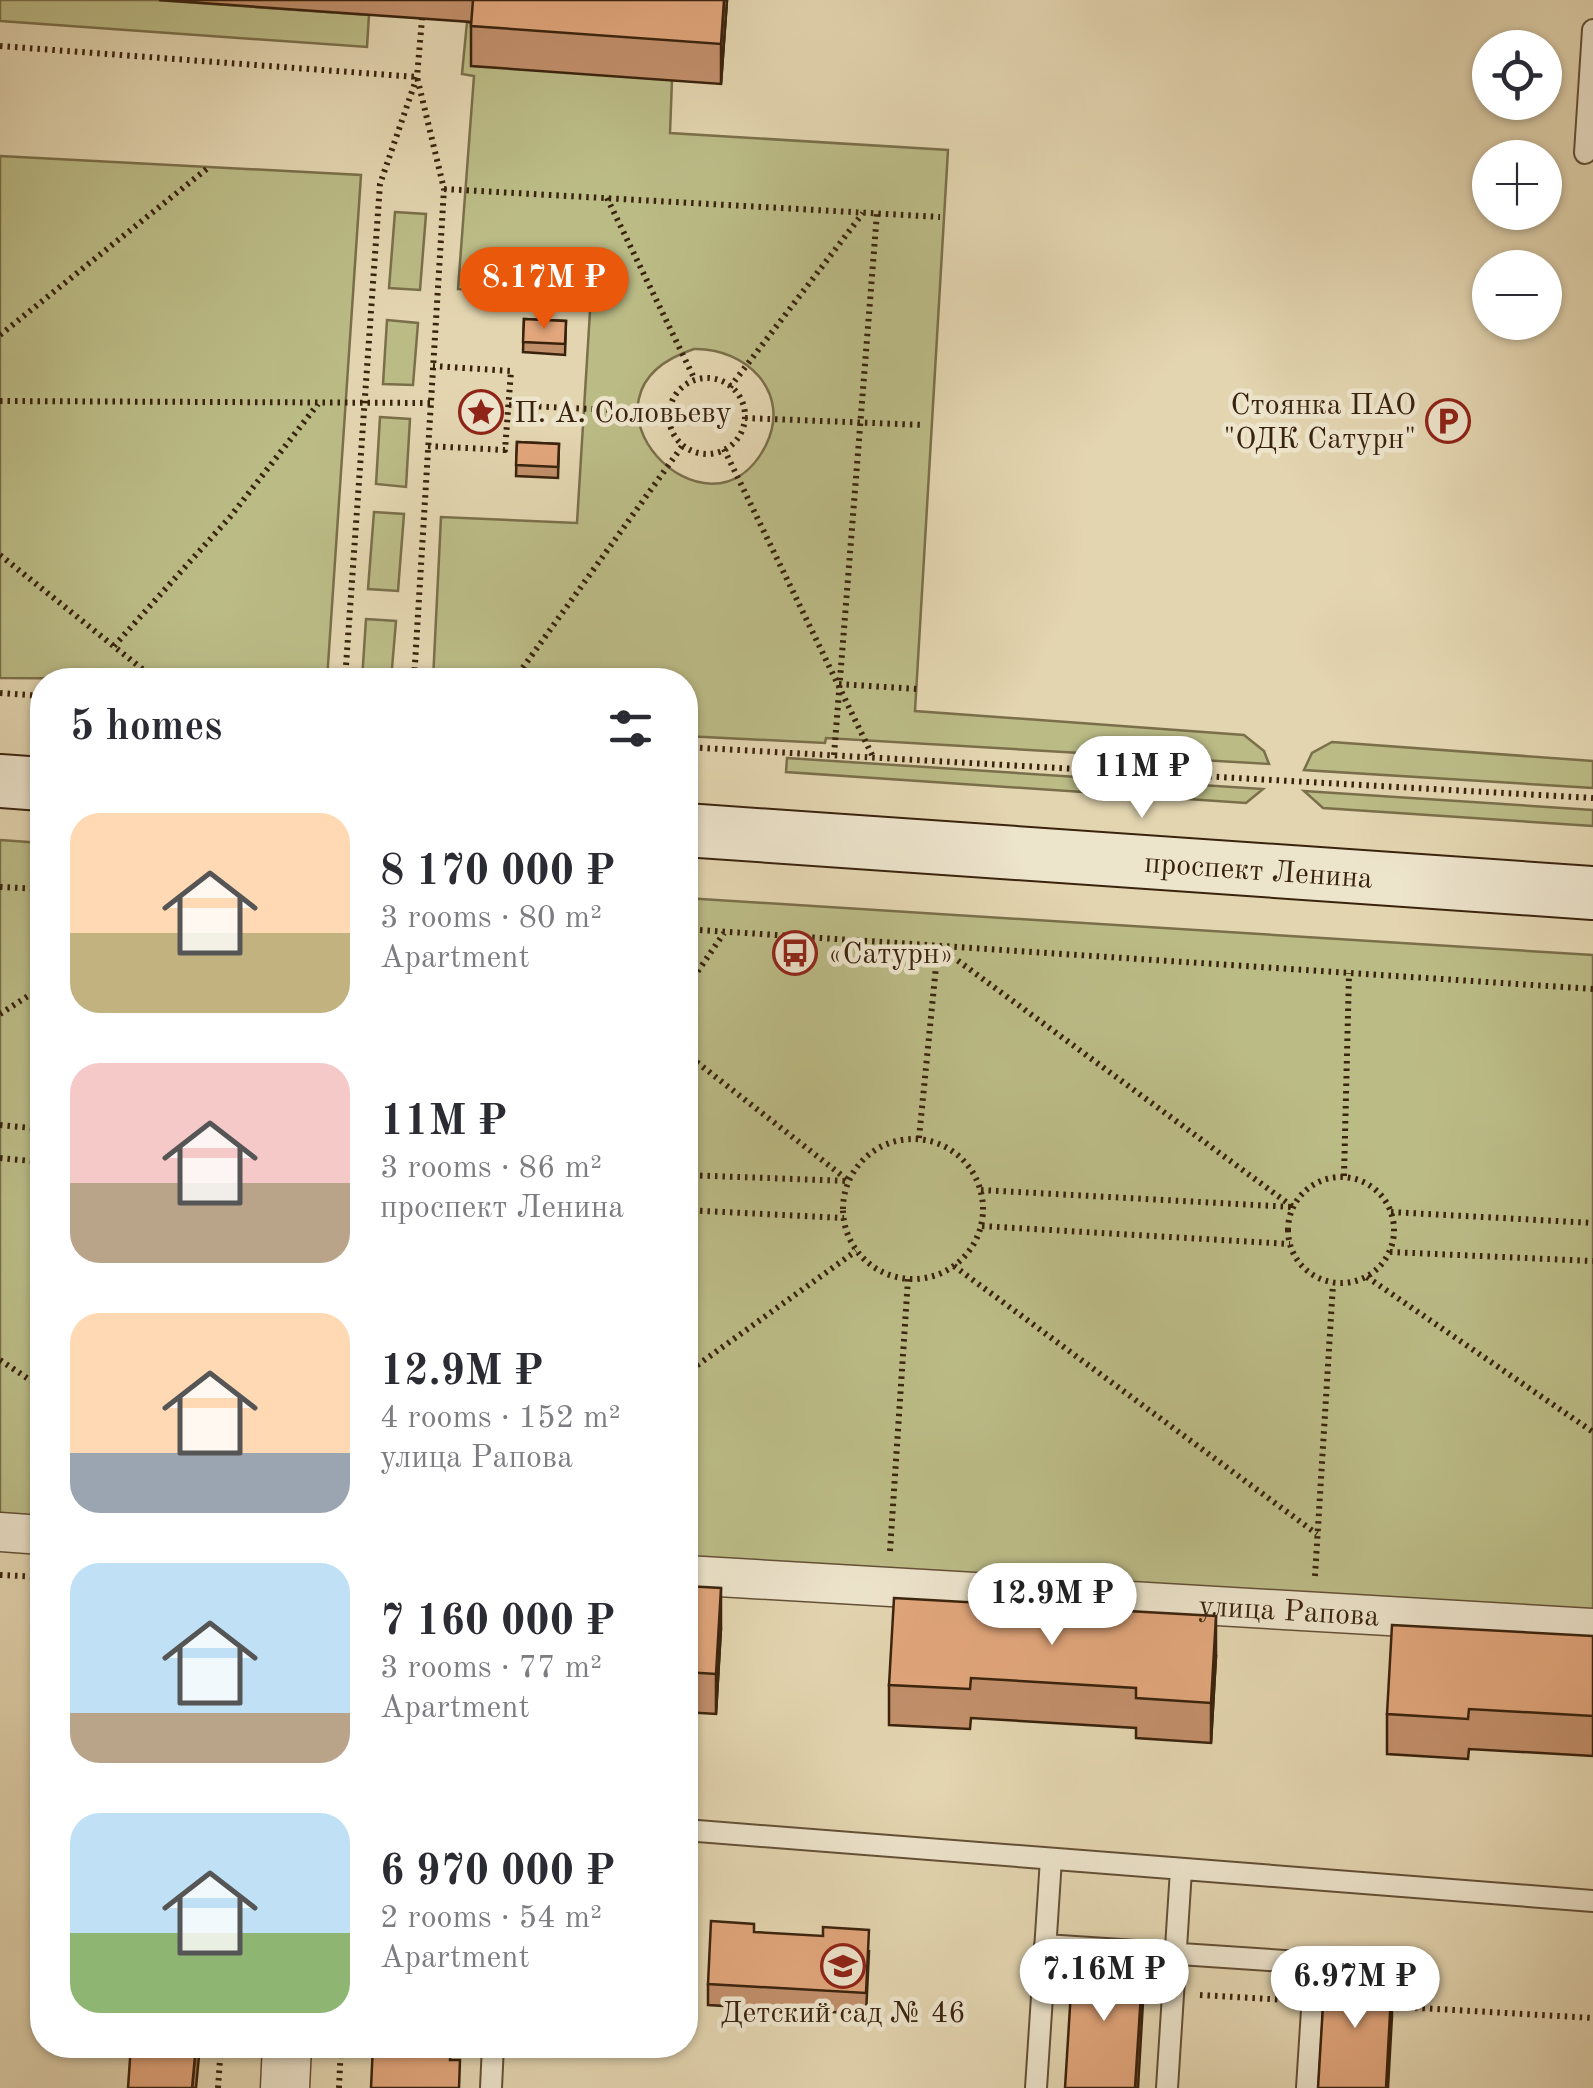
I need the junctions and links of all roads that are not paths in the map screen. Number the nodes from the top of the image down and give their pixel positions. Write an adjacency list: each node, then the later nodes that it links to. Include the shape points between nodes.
1 (1593, 30): 2 (lane)
2 (1585, 153)
3 (0, 781): 4 (main road)
4 (30, 783)
5 (698, 831): 6 (main road, проспект Ленина)
6 (1593, 894)
7 (0, 1532): 8 (street)
8 (30, 1534)
9 (698, 1577): 10 (street, улица Рапова)
10 (1593, 1628)
11 (698, 1831): 12 (lane)
12 (1051, 1860): 13 (lane); 15 (lane)
13 (1181, 1870): 14 (lane); 16 (lane)
14 (1593, 1901)
15 (1045, 1944): 16 (lane); 21 (lane)
16 (1175, 1954): 22 (lane); 23 (lane, via 1314,1964)
17 (286, 2058): 19 (street)
18 (493, 2058): 20 (lane)
19 (285, 2088)
20 (490, 2088)
21 (1036, 2088)
22 (1167, 2088)
23 (1307, 2088)

